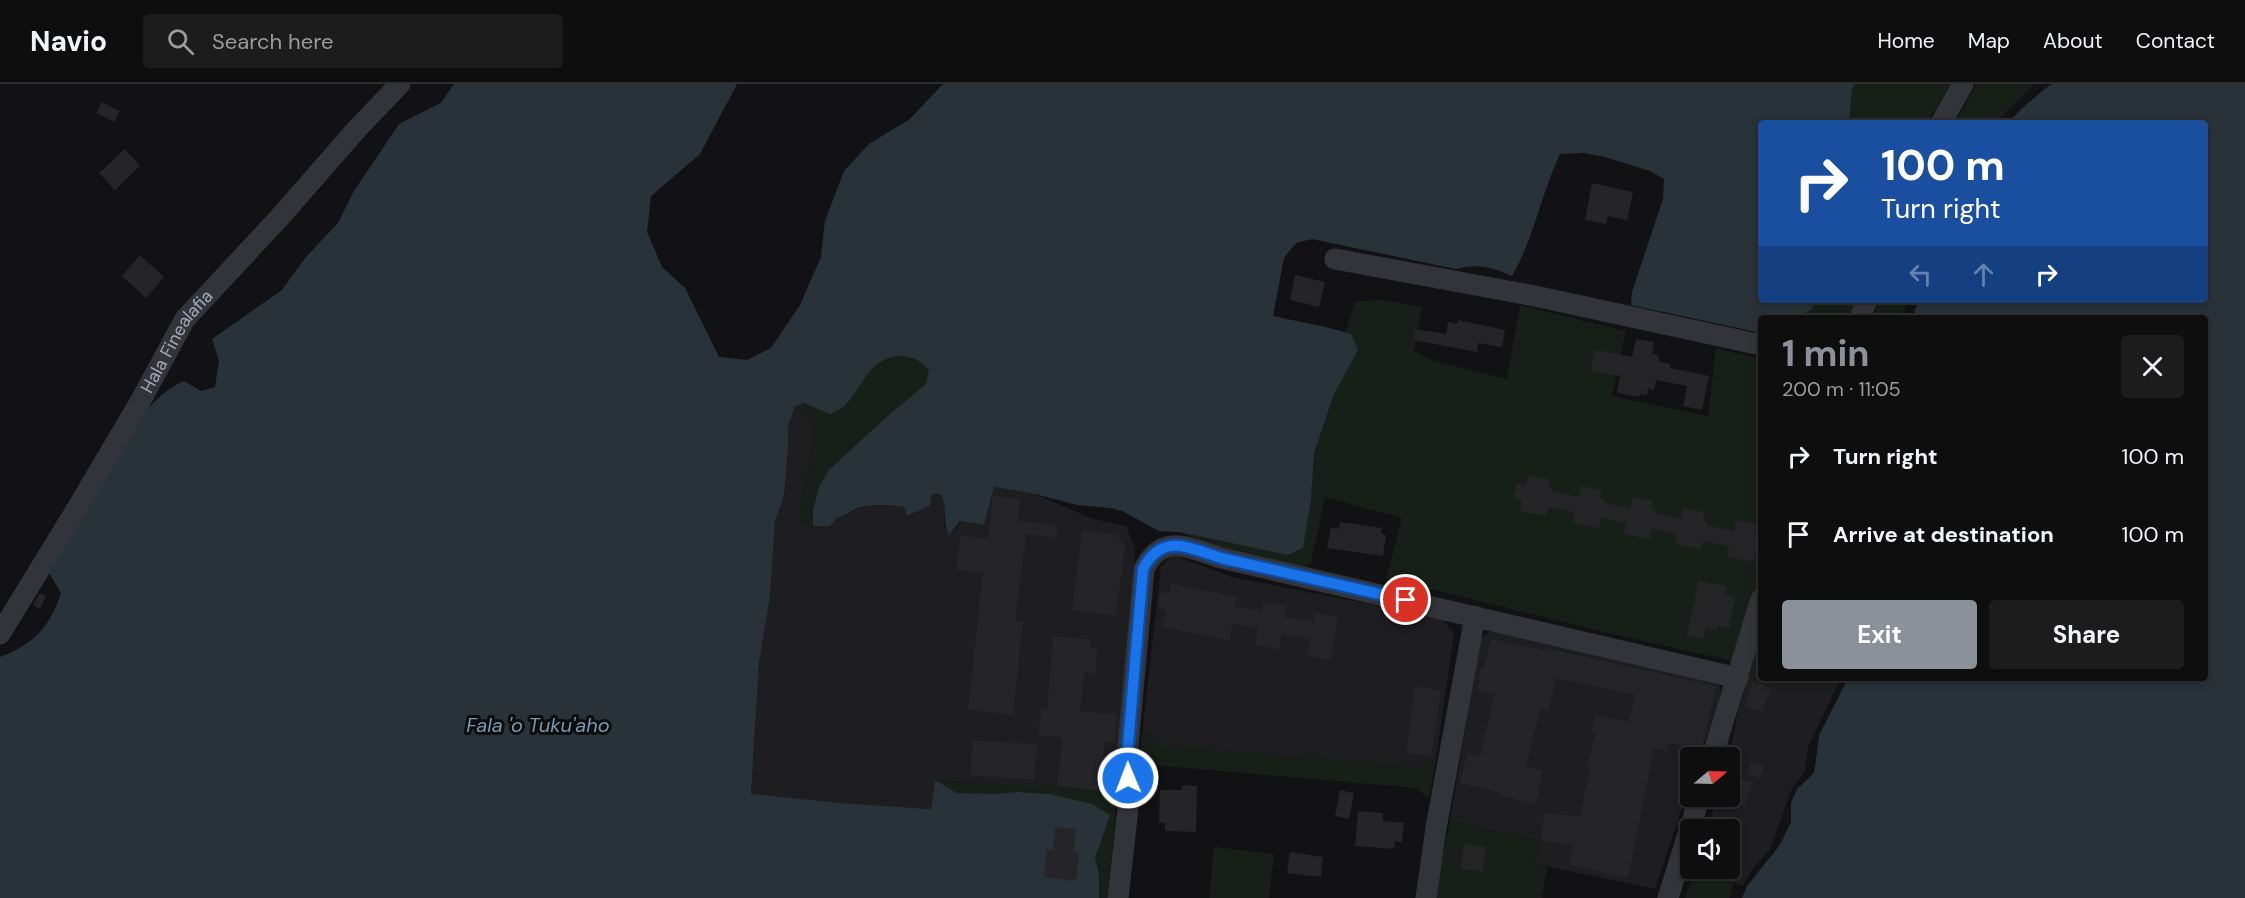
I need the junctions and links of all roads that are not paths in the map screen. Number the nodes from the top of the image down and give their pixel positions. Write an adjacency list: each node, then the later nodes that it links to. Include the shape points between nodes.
1 (400, 84): 8 (street, Hala Finealafia, via 185,319 80,505)
2 (1964, 84): 3 (street)
3 (1943, 120)
4 (1335, 259): 5 (street, via 1535,296)
5 (1758, 344)
6 (1758, 609): 9 (street)
7 (1475, 616): 9 (street); 12 (street, via 1192,549 1159,548 1143,569 1127,757 1129,799); 13 (street)
8 (0, 634)
9 (1738, 678): 10 (street)
10 (1716, 747)
11 (1697, 807): 14 (street)
12 (1118, 898)
13 (1426, 898)
14 (1668, 898)

